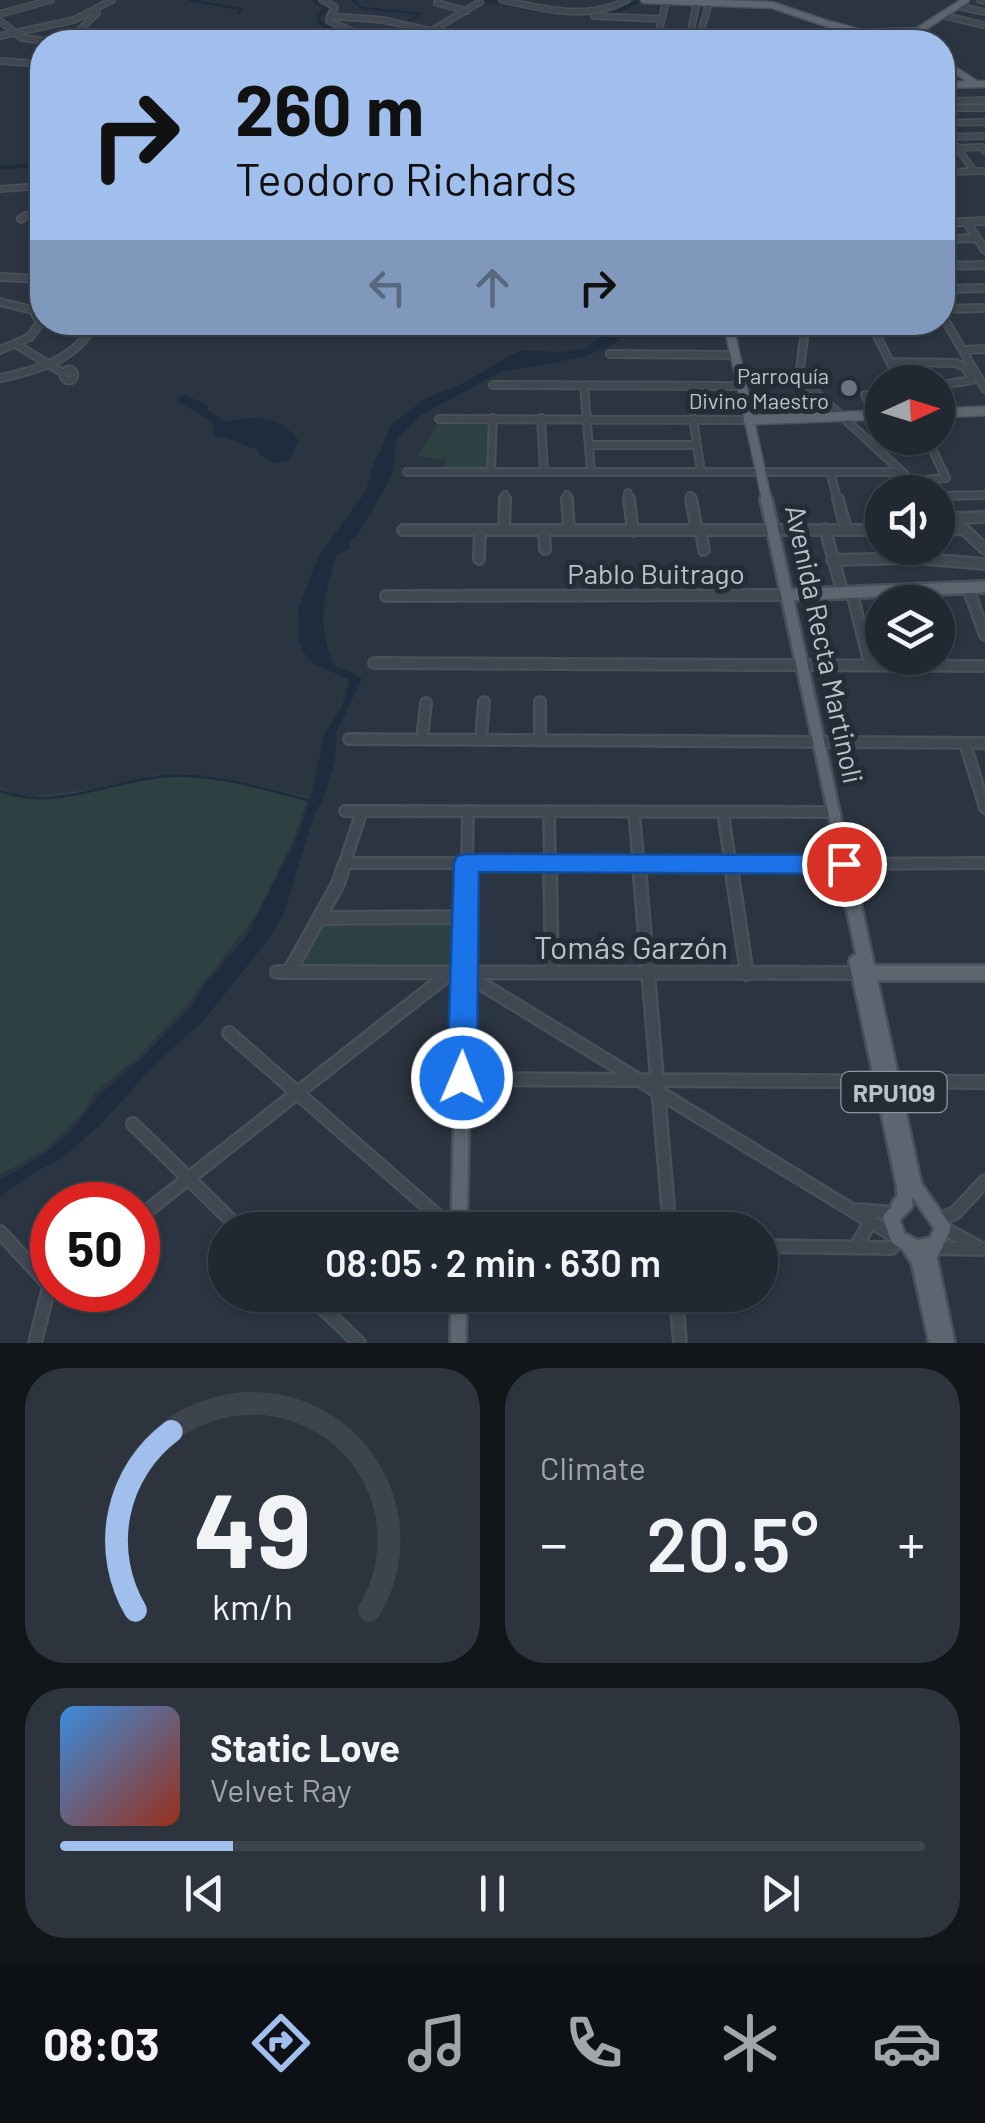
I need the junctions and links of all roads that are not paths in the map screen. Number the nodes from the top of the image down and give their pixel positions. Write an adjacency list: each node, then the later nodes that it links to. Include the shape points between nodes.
1 (52, 0): 21 (street)
2 (112, 0): 13 (street)
3 (322, 0): 18 (street, via 335,7)
4 (502, 0): 5 (street, via 584,11)
5 (627, 0)
6 (644, 0): 10 (main road)
7 (966, 0): 12 (main road)
8 (477, 1): 14 (street)
9 (437, 2): 14 (street)
10 (666, 2): 11 (main road); 19 (street)
11 (704, 3): 20 (main road, via 754,4); 30 (street); 31 (street)
12 (957, 6): 15 (street); 17 (main road)
13 (102, 9): 24 (street); 25 (street)
14 (467, 10): 28 (street)
15 (985, 12)
16 (558, 14): 19 (street)
17 (942, 15): 22 (street); 34 (main road)
18 (330, 16): 26 (street); 27 (street)
19 (660, 19): 29 (street)
20 (818, 19): 32 (main road); 33 (main road)
21 (0, 20): 37 (street)
22 (984, 24): 23 (street)
23 (965, 28)
24 (45, 30)
25 (80, 30)
26 (349, 30)
27 (428, 30)
28 (436, 30)
29 (659, 30)
30 (692, 30)
31 (701, 30)
32 (835, 30)
33 (843, 30)
34 (919, 30)
35 (30, 35): 37 (street)
36 (0, 36): 37 (street)
37 (23, 38): 38 (street)
38 (30, 39)
39 (0, 60): 40 (street)
40 (30, 62)
41 (955, 72): 42 (main road)
42 (973, 83): 43 (main road); 45 (main road)
43 (955, 84)
44 (955, 84): 45 (main road)
45 (985, 84)
46 (985, 100): 47 (street)
47 (955, 101)
48 (955, 107): 49 (street)
49 (985, 108)
50 (961, 122): 51 (street); 52 (street); 54 (street)
51 (985, 122)
52 (955, 123)
53 (955, 136): 54 (street)
54 (972, 136): 55 (street)
55 (985, 136)
56 (955, 144): 57 (street)
57 (958, 148): 58 (street, via 982,148); 59 (street)
58 (985, 154): 59 (street)
59 (964, 156): 60 (street)
60 (974, 171): 61 (street); 62 (street)
61 (985, 171)
62 (955, 172)
63 (30, 187): 64 (street)
64 (0, 190)
65 (30, 213): 66 (street)
66 (22, 218)
67 (955, 222): 68 (street)
68 (966, 222): 69 (street); 70 (street)
69 (985, 222)
70 (979, 236): 71 (street)
71 (985, 250)
72 (985, 264): 73 (street)
73 (955, 265)
74 (0, 277): 75 (street)
75 (30, 277)
76 (985, 288): 77 (street)
77 (955, 289)
78 (0, 302): 79 (street)
79 (30, 308)
80 (985, 308): 81 (street)
81 (955, 311)
82 (30, 335): 88 (street)
83 (86, 335): 95 (street)
84 (728, 335): 93 (main road, Avenida Recta Martinoli / RPU109)
85 (805, 335): 107 (street, via 800,377)
86 (876, 335): 94 (street)
87 (955, 335): 91 (street)
88 (16, 345): 90 (street); 95 (street)
89 (985, 349): 91 (street)
90 (0, 350)
91 (963, 350): 103 (street)
92 (610, 354): 93 (street)
93 (732, 355): 102 (main road, Avenida Recta Martinoli / RPU109); 113 (main road, Avenida Recta Martinoli / RPU109)
94 (890, 362): 96 (street); 99 (street, via 954,363 972,380)
95 (49, 364): 97 (street); 98 (street)
96 (892, 365)
97 (63, 372)
98 (0, 378)
99 (955, 384)
100 (492, 385): 101 (street)
101 (584, 386): 102 (street); 110 (street)
102 (736, 386): 113 (main road, Avenida Recta Martinoli / RPU109)
103 (985, 389)
104 (985, 412): 105 (main road)
105 (955, 413)
106 (865, 416): 107 (main road)
107 (842, 417): 113 (main road); 123 (street)
108 (493, 418): 109 (street); 112 (street); 117 (street)
109 (541, 418): 110 (street); 118 (street)
110 (586, 418): 111 (street); 114 (street)
111 (693, 418): 113 (street); 115 (street)
112 (439, 419)
113 (745, 419): 121 (main road, Avenida Recta Martinoli / RPU109)
114 (589, 445): 115 (street); 119 (street)
115 (697, 445): 120 (street)
116 (407, 472): 117 (street)
117 (491, 472): 118 (street)
118 (544, 472): 119 (street)
119 (590, 472): 120 (street)
120 (701, 472): 121 (street)
121 (757, 472): 122 (street); 146 (main road, Avenida Recta Martinoli / RPU109)
122 (830, 472): 123 (street); 143 (street)
123 (902, 472): 124 (street)
124 (905, 475)
125 (628, 494): 141 (street)
126 (985, 494): 129 (street)
127 (504, 495): 138 (street)
128 (567, 495): 140 (street)
129 (955, 495)
130 (690, 496): 145 (street)
131 (985, 517): 132 (street)
132 (955, 518)
133 (955, 521): 135 (street)
134 (955, 529): 135 (street)
135 (964, 529): 147 (street)
136 (403, 530): 137 (street)
137 (480, 530): 138 (street); 150 (street)
138 (504, 530): 139 (street)
139 (544, 530): 140 (street); 148 (street)
140 (569, 530): 141 (street)
141 (633, 530): 145 (street)
142 (824, 530): 143 (street); 146 (street); 151 (street)
143 (846, 530): 144 (street)
144 (865, 530)
145 (699, 531): 146 (street); 149 (street)
146 (770, 531): 158 (main road, Avenida Recta Martinoli / RPU109)
147 (982, 544)
148 (545, 548)
149 (704, 550)
150 (478, 559)
151 (832, 560): 152 (street); 156 (street)
152 (985, 564)
153 (985, 587): 154 (main road, Pablo Buitrago)
154 (968, 588): 155 (main road, Pablo Buitrago); 160 (street)
155 (955, 590)
156 (848, 593): 157 (main road, Pablo Buitrago); 158 (main road, Pablo Buitrago); 161 (street)
157 (865, 594)
158 (784, 595): 159 (street, Pablo Buitrago); 164 (main road, Avenida Recta Martinoli / RPU109)
159 (386, 596)
160 (985, 635)
161 (865, 649)
162 (374, 662): 164 (street)
163 (955, 664): 166 (street)
164 (798, 665): 165 (street); 174 (main road, Avenida Recta Martinoli / RPU109)
165 (865, 665)
166 (985, 666)
167 (484, 702): 172 (street)
168 (540, 702): 173 (street)
169 (426, 703): 171 (street)
170 (350, 739): 171 (street)
171 (422, 739): 172 (street)
172 (481, 739): 173 (street)
173 (540, 740): 174 (street)
174 (814, 742): 176 (street); 184 (main road, Avenida Recta Martinoli / RPU109); 191 (main road, Avenida Recta Martinoli / RPU109)
175 (985, 743): 176 (street)
176 (964, 744): 177 (street)
177 (985, 808)
178 (344, 810): 179 (street)
179 (362, 810): 180 (street); 187 (street)
180 (468, 811): 181 (street); 188 (street)
181 (549, 812): 182 (street); 189 (street)
182 (634, 812): 183 (street); 185 (street)
183 (723, 812): 184 (street); 186 (street)
184 (826, 812): 191 (main road, Avenida Recta Martinoli / RPU109)
185 (638, 862): 186 (main road); 189 (main road); 199 (street)
186 (731, 862): 191 (main road); 200 (street)
187 (346, 863): 188 (street); 192 (street)
188 (466, 863): 189 (main road); 193 (main road)
189 (550, 863): 196 (street)
190 (985, 863): 191 (street)
191 (840, 864): 197 (main road, Avenida Recta Martinoli / RPU109)
192 (320, 918): 193 (street); 194 (street)
193 (465, 918): 195 (main road)
194 (283, 972): 195 (street, Tomás Garzón)
195 (456, 973): 196 (street, Tomás Garzón); 202 (main road); 203 (street); 207 (street)
196 (552, 973): 199 (street, Tomás Garzón)
197 (864, 973): 198 (main road, Tomás Garzón); 200 (street, Tomás Garzón); 204 (main road, Avenida Recta Martinoli / RPU109)
198 (985, 973)
199 (648, 974): 200 (street, Tomás Garzón); 206 (street)
200 (747, 974)
201 (230, 1033): 207 (street)
202 (462, 1078): 203 (street); 216 (main road)
203 (636, 1079): 206 (street)
204 (887, 1080): 205 (street); 206 (street); 213 (main road, Avenida Recta Martinoli / RPU109, via 904,1190); 220 (main road, Avenida Recta Martinoli / RPU109, via 916,1194)
205 (985, 1082)
206 (658, 1085): 212 (street); 217 (street)
207 (298, 1094): 209 (street); 215 (street)
208 (133, 1124): 209 (street)
209 (189, 1180): 211 (street); 214 (street)
210 (985, 1181): 220 (street)
211 (160, 1202)
212 (851, 1208): 213 (street); 218 (street)
213 (896, 1210): 220 (main road, via 916,1203); 221 (main road, RPU109, via 892,1228)
214 (223, 1212)
215 (433, 1212)
216 (459, 1212)
217 (669, 1212)
218 (870, 1222): 221 (street); 223 (street)
219 (0, 1232): 225 (street)
220 (934, 1232): 221 (main road); 224 (street); 224 (street); 235 (main road, Avenida Recta Martinoli / RPU109, via 930,1260)
221 (899, 1243): 223 (street); 234 (main road, RPU109, via 919,1261)
222 (778, 1246): 223 (street)
223 (856, 1247)
224 (984, 1250)
225 (30, 1263)
226 (43, 1312): 230 (street)
227 (327, 1312): 231 (street)
228 (459, 1312): 232 (main road)
229 (677, 1312): 233 (street)
230 (35, 1343)
231 (359, 1343)
232 (458, 1343)
233 (680, 1343)
234 (937, 1343)
235 (947, 1343)

